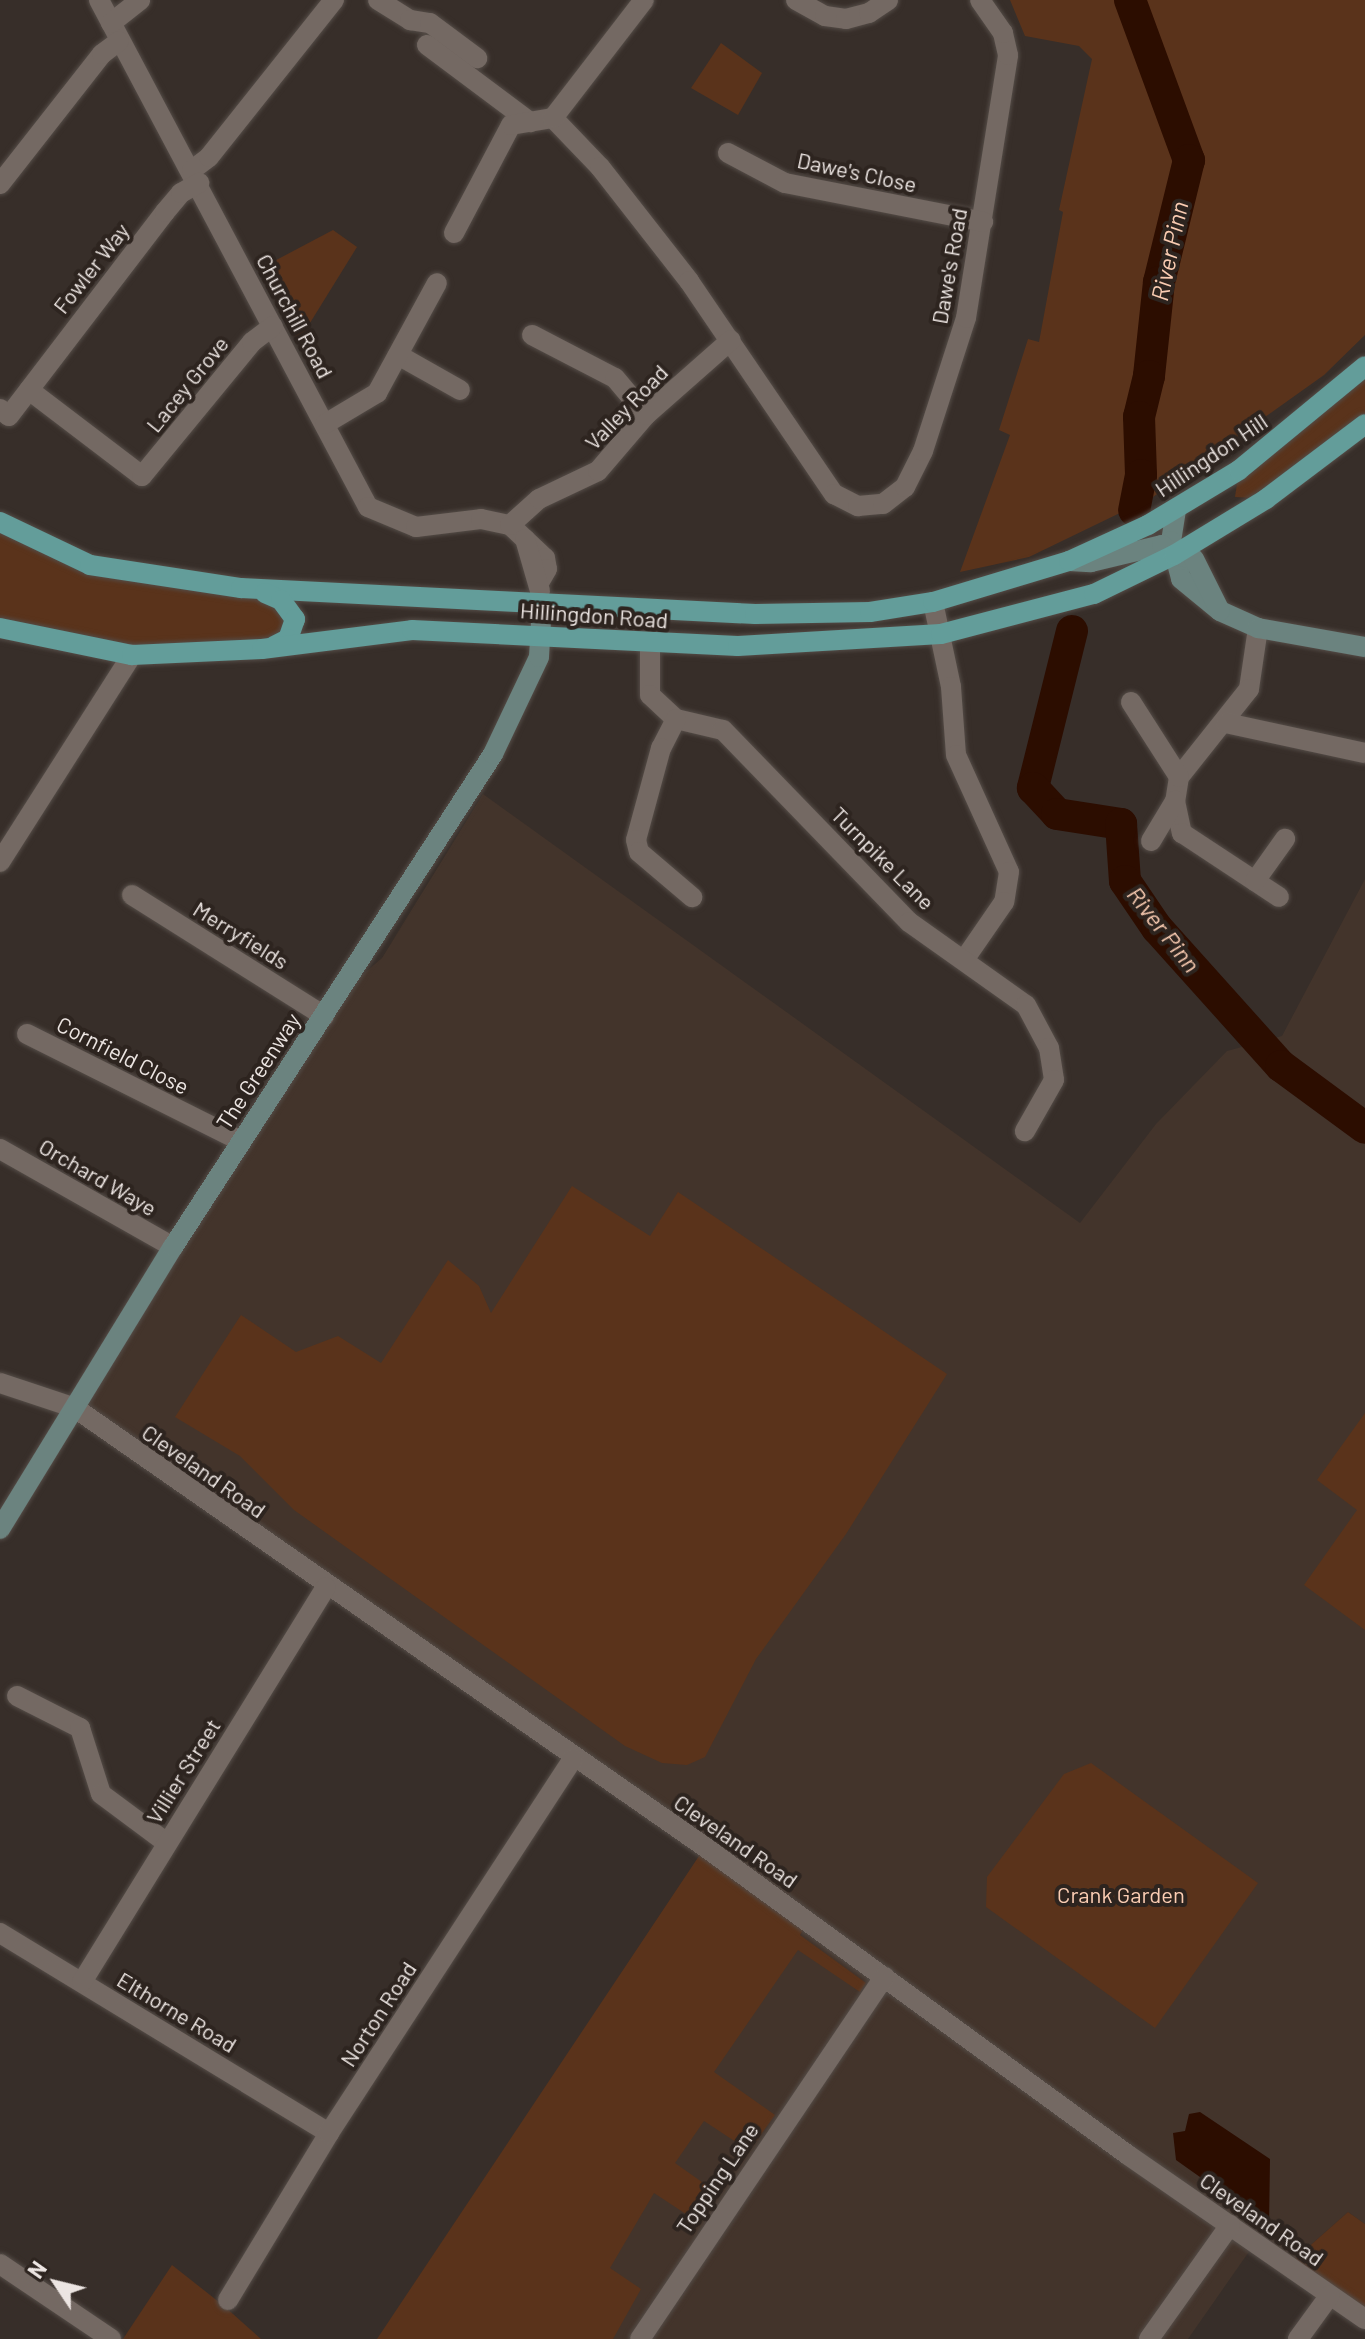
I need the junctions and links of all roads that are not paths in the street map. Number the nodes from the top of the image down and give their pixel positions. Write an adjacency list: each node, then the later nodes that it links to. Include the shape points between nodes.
1 (99, 0): 9 (street, Churchill Road)
2 (140, 0): 9 (street)
3 (334, 0): 15 (street, Fowler Way)
4 (378, 0): 11 (street, via 410,20 430,23)
5 (644, 0): 12 (street)
6 (796, 0): 7 (street, via 825,16 846,19 869,13)
7 (888, 0)
8 (980, 0): 17 (street, Dawe's Road, via 1003,33 1008,55)
9 (115, 32): 15 (street, Churchill Road); 16 (street)
10 (427, 45): 13 (street)
11 (477, 58)
12 (553, 118): 13 (street); 22 (street, via 600,167)
13 (530, 122): 18 (street, via 511,125)
14 (728, 153): 17 (street, Dawe's Close, via 785,183)
15 (196, 176): 20 (street, Churchill Road); 25 (street, Fowler Way)
16 (0, 184)
17 (983, 222): 22 (street, Dawe's Road, via 966,318 923,451 900,494 883,504 858,506 828,487)
18 (454, 233)
19 (437, 283): 23 (street)
20 (273, 326): 25 (street, Lacey Grove, via 252,342 142,476); 29 (street, Churchill Road)
21 (532, 335): 28 (street, via 615,378)
22 (731, 340): 28 (street, Valley Road)
23 (398, 355): 26 (street); 29 (street, via 377,393)
24 (1365, 366): 31 (main road, Hillingdon Hill, via 1239,470)
25 (29, 390): 27 (street, Fowler Way)
26 (460, 390)
27 (4, 413)
28 (646, 415): 33 (street, Valley Road, via 598,471 539,499)
29 (325, 424): 33 (street, Churchill Road, via 368,507 416,527 481,519)
30 (1365, 424): 34 (main road, via 1266,499)
31 (1176, 510): 34 (street); 35 (main road, Hillingdon Hill)
32 (0, 522): 36 (main road, Hillingdon Road, via 90,565)
33 (518, 532): 37 (street)
34 (1174, 555): 35 (street, via 1162,545 1151,545 1091,562); 40 (street, via 1188,587 1220,611); 42 (main road, Hillingdon Road, via 1094,594)
35 (1069, 561): 38 (main road, Hillingdon Road)
36 (241, 588): 37 (main road, Hillingdon Road); 45 (main road, via 281,600 295,619 288,639)
37 (540, 593): 38 (main road, Hillingdon Road, via 755,614 870,612); 41 (street, The Greenway)
38 (933, 602): 42 (street)
39 (0, 628): 46 (main road, Hillingdon Road)
40 (1258, 628): 44 (street); 49 (street, via 1249,689)
41 (542, 634): 43 (main road, Hillingdon Road); 45 (main road, Hillingdon Road, via 412,630); 61 (street, The Greenway, via 533,674 493,754)
42 (941, 634): 43 (main road, Hillingdon Road, via 769,646); 60 (street, via 956,755 1009,872 1004,902)
43 (650, 645): 48 (street, via 650,695)
44 (1365, 647)
45 (262, 649): 46 (main road, Hillingdon Road)
46 (132, 655): 55 (street)
47 (1131, 702): 51 (street)
48 (676, 719): 58 (street, via 661,748 636,840 639,852); 60 (street, Turnpike Lane, via 723,730 909,922)
49 (1226, 723): 50 (street); 51 (street)
50 (1365, 753)
51 (1179, 777): 52 (street)
52 (1175, 801): 54 (street); 56 (street, via 1182,833)
53 (1285, 839): 56 (street)
54 (1151, 841)
55 (0, 862)
56 (1255, 881): 59 (street)
57 (132, 895): 61 (street, Merryfields)
58 (692, 897)
59 (1279, 897)
60 (964, 960): 63 (street, Turnpike Lane, via 1026,1005 1049,1048 1050,1094)
61 (324, 1016): 64 (street, The Greenway)
62 (27, 1034): 64 (street, Cornfield Close)
63 (1025, 1131)
64 (241, 1141): 66 (street, The Greenway)
65 (0, 1149): 66 (street, Orchard Waye)
66 (173, 1247): 68 (street, The Greenway)
67 (0, 1383): 68 (street, Cleveland Road)
68 (75, 1408): 69 (street, The Greenway); 70 (street, Cleveland Road)
69 (0, 1529)
70 (326, 1587): 72 (street, Cleveland Road); 73 (street, Villier Street)
71 (17, 1696): 73 (street, via 80,1728 101,1794)
72 (573, 1759): 75 (street, Cleveland Road); 77 (street, Norton Road)
73 (167, 1843): 76 (street, Villier Street)
74 (0, 1933): 76 (street, Elthorne Road)
75 (884, 1977): 78 (street, Cleveland Road); 84 (street, Topping Lane)
76 (82, 1982): 77 (street, Elthorne Road)
77 (329, 2133): 81 (street, Norton Road)
78 (1230, 2225): 80 (street, Cleveland Road); 85 (street)
79 (0, 2264): 83 (street)
80 (1330, 2295): 82 (street, Cleveland Road); 86 (street)
81 (228, 2300)
82 (1365, 2319)
83 (111, 2339)
84 (640, 2339)
85 (1149, 2339)
86 (1298, 2339)

